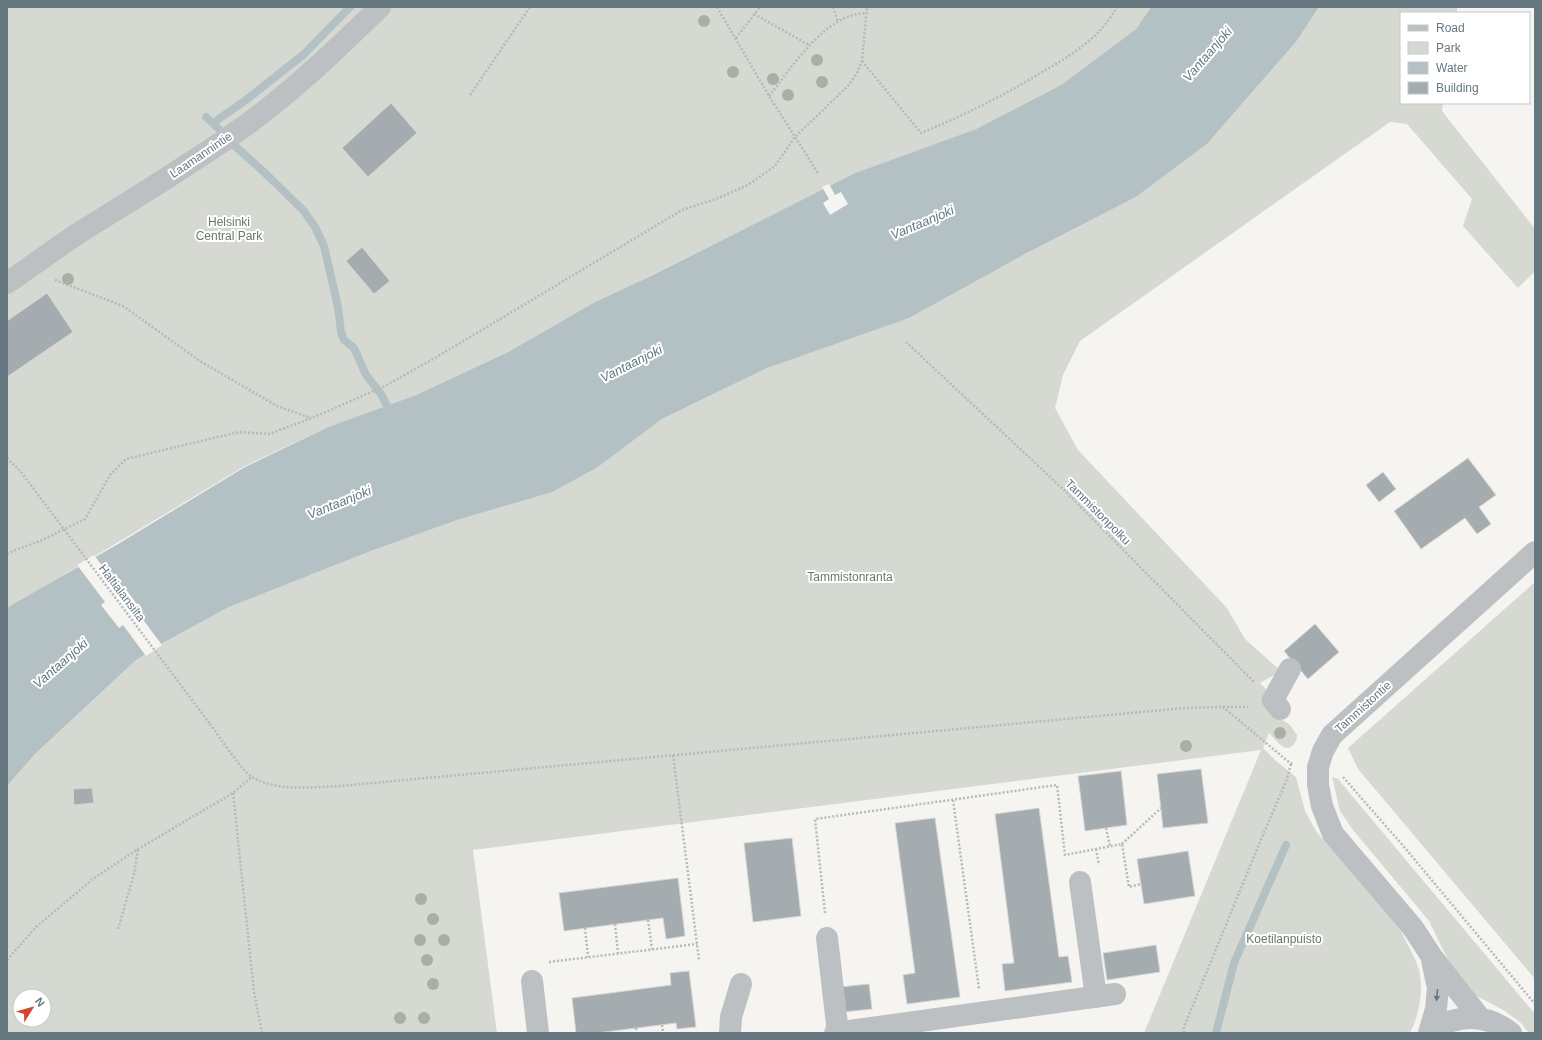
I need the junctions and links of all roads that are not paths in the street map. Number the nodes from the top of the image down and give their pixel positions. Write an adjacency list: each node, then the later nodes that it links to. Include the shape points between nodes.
1 (380, 7): 2 (street, Laamannintie, via 331,55 249,122)
2 (13, 278)
3 (1535, 552): 8 (street, Tammistontie, via 1332,735 1318,767 1322,806 1333,834 1413,928)
4 (1290, 669): 5 (street)
5 (1276, 704)
6 (1080, 882): 12 (street, via 1106,995)
7 (827, 938): 12 (street)
8 (1432, 957): 11 (street, Tammistontie); 16 (street, Tammistontie, one-way to 16, via 1438,988)
9 (532, 981): 13 (street)
10 (741, 984): 14 (street, via 731,1017)
11 (1480, 1018): 16 (street, via 1446,1022); 17 (street, via 1502,1026)
12 (838, 1032): 15 (street)
13 (538, 1033)
14 (730, 1033)
15 (835, 1033)
16 (1430, 1033)
17 (1511, 1033)

